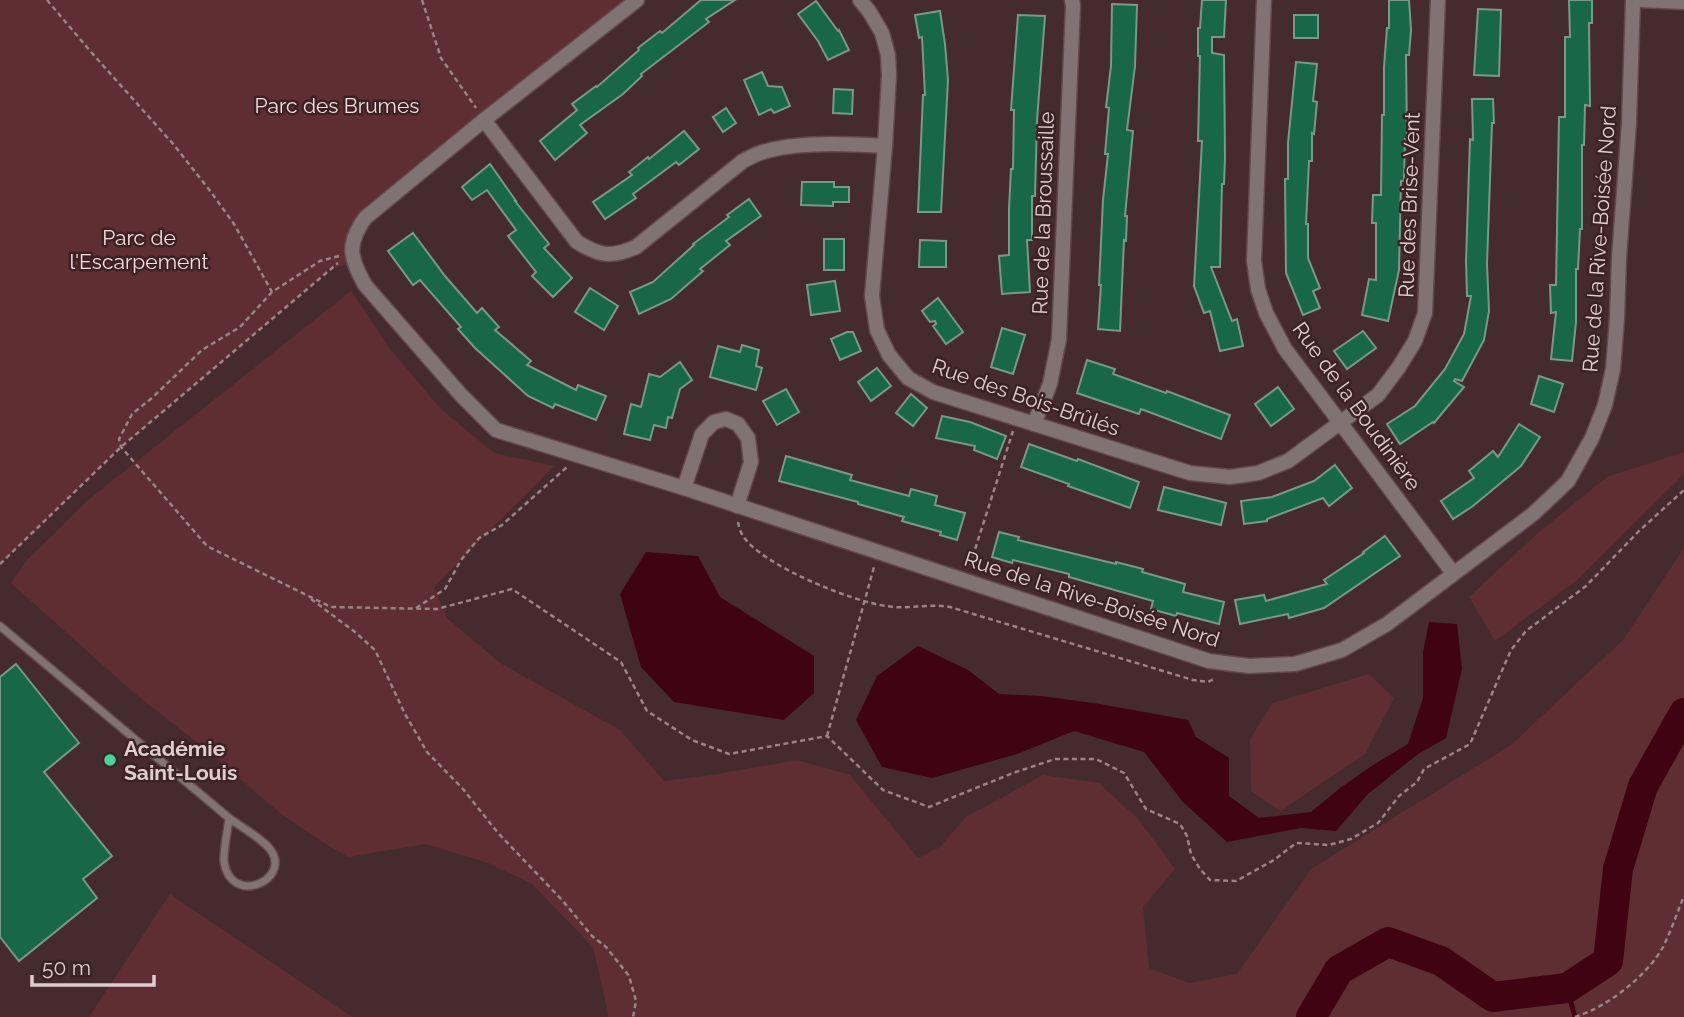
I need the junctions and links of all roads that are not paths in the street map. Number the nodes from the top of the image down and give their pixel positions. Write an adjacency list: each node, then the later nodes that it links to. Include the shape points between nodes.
1 (638, 0): 9 (street)
2 (860, 0): 10 (street, Rue des Bois-Brûlés, via 883,33 888,55)
3 (1072, 0): 12 (street, Rue de la Broussaille, via 1059,339 1050,384)
4 (1264, 0): 11 (street, Rue de la Boudinière, via 1254,261 1258,289 1286,349)
5 (1438, 0): 11 (street, Rue des Brise-Vent, via 1425,313 1415,341 1378,395)
6 (1633, 0): 15 (street, Rue de la Rive-Boisée Nord, via 1617,318 1605,405 1568,481 1533,514)
7 (1639, 0): 8 (street)
8 (1684, 2)
9 (484, 120): 10 (street, via 577,242 604,255 636,247 743,161 763,152 841,144); 13 (street, Rue de la Rive-Boisée Nord, via 365,218 356,231 353,264 365,285 496,430)
10 (885, 146): 12 (street, Rue des Bois-Brûlés, via 872,296 877,330 889,355 908,378 933,392)
11 (1340, 421): 12 (street, Rue des Bois-Brûlés, via 1288,461 1230,478 1190,473); 15 (street, Rue de la Boudinière)
12 (1034, 424)
13 (684, 488): 14 (street, Rue de la Rive-Boisée Nord); 14 (street, via 702,434 714,422 726,419 738,424 748,438 751,462)
14 (738, 506): 15 (street, Rue de la Rive-Boisée Nord, via 1209,661 1249,666 1295,664 1342,650 1387,624)
15 (1453, 573)
16 (0, 626): 17 (lane)
17 (229, 818): 17 (lane, via 224,861 231,880 240,886 263,882 272,874 274,855)

